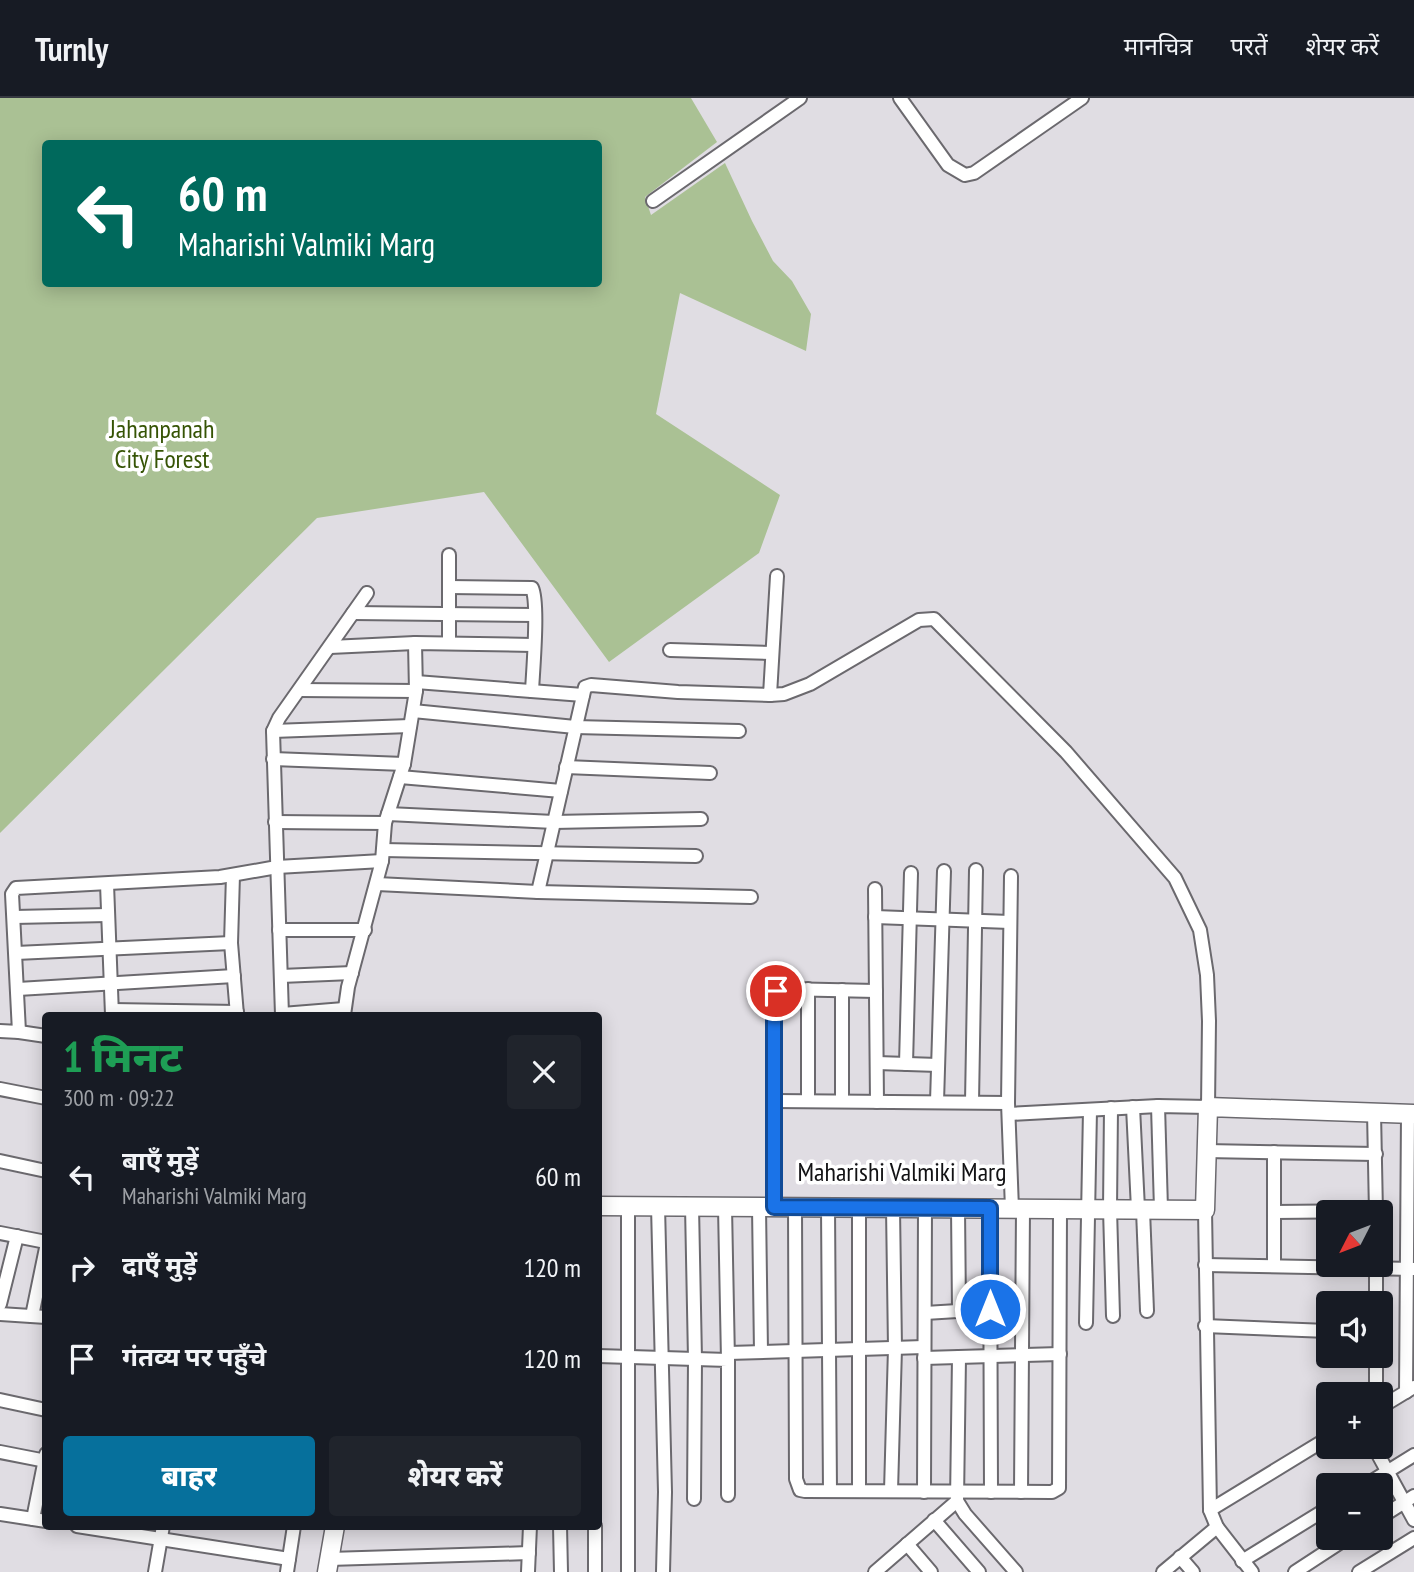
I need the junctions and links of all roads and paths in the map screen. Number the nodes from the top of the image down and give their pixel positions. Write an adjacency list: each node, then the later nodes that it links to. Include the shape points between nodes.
1 (800, 98): 4 (street)
2 (900, 98): 3 (street, via 948,165 965,175)
3 (1082, 98)
4 (653, 201)
5 (449, 555): 7 (street)
6 (777, 576): 17 (street)
7 (449, 587): 10 (street); 11 (street, via 528,586 534,590)
8 (367, 593): 9 (street)
9 (353, 613): 10 (street); 15 (street)
10 (449, 614): 11 (street); 13 (street)
11 (535, 615): 14 (street)
12 (415, 643): 13 (street); 15 (street); 18 (street)
13 (449, 643): 14 (street)
14 (533, 645): 20 (street)
15 (330, 647): 19 (street)
16 (670, 650): 17 (street)
17 (772, 653): 22 (street)
18 (416, 686): 19 (street); 20 (street); 23 (street)
19 (300, 690): 26 (street)
20 (532, 691): 21 (street)
21 (583, 695): 22 (street, via 591,685); 25 (street)
22 (770, 695): 91 (street, via 810,684 919,620 934,619 942,624 1066,752 1175,878 1200,930 1207,975)
23 (412, 711): 24 (street); 25 (street)
24 (410, 726): 26 (street); 30 (street)
25 (575, 727): 27 (street); 29 (street)
26 (273, 731): 28 (street)
27 (739, 731)
28 (272, 759): 30 (street); 35 (street)
29 (566, 767): 31 (street); 32 (street)
30 (402, 770): 32 (street); 33 (street)
31 (710, 773)
32 (561, 791): 36 (street)
33 (387, 819): 35 (street); 36 (street); 38 (street)
34 (701, 820): 36 (street)
35 (275, 822): 40 (street)
36 (554, 822): 37 (street)
37 (547, 852): 38 (street); 39 (street); 49 (street)
38 (383, 855): 40 (street); 47 (street)
39 (696, 856)
40 (277, 867): 44 (street); 58 (street)
41 (976, 870): 56 (street)
42 (944, 872): 55 (street)
43 (911, 873): 54 (street)
44 (233, 875): 46 (street); 60 (street)
45 (1011, 876): 57 (street)
46 (107, 884): 51 (street); 52 (street, via 16,888)
47 (377, 884): 49 (street); 59 (street)
48 (875, 889): 53 (street)
49 (538, 892): 50 (street)
50 (751, 897)
51 (108, 915): 52 (street); 61 (street)
52 (14, 917): 62 (street)
53 (875, 917): 54 (street); 70 (street)
54 (910, 918): 55 (street); 79 (street)
55 (942, 919): 56 (street); 80 (street)
56 (975, 921): 57 (street); 88 (street)
57 (1010, 922): 92 (street)
58 (279, 930): 59 (street); 65 (street)
59 (365, 930): 63 (street)
60 (231, 943): 61 (street); 64 (street)
61 (110, 950): 62 (street); 66 (street)
62 (16, 953): 67 (street)
63 (352, 973): 65 (street); 74 (street)
64 (234, 976): 66 (street); 72 (street)
65 (281, 976): 73 (street)
66 (111, 983): 67 (street); 71 (street)
67 (18, 989): 76 (street)
68 (808, 989): 69 (street); 83 (street, via 774,993); 84 (street)
69 (842, 990): 70 (street); 85 (street)
70 (876, 991): 78 (street)
71 (112, 1012)
72 (237, 1012)
73 (282, 1012)
74 (344, 1012)
75 (0, 1031): 76 (street)
76 (19, 1032): 77 (street)
77 (42, 1035)
78 (877, 1063): 79 (street); 86 (street)
79 (906, 1064): 80 (street)
80 (938, 1065): 87 (street)
81 (0, 1089): 82 (street)
82 (42, 1097)
83 (775, 1101): 84 (street); 104 (street)
84 (808, 1101): 85 (street)
85 (842, 1101): 86 (street)
86 (877, 1102): 87 (street)
87 (937, 1102): 88 (street)
88 (972, 1102): 92 (street)
89 (1158, 1106): 90 (street); 91 (street); 107 (street)
90 (1133, 1107): 93 (street); 114 (street)
91 (1208, 1107): 95 (street); 97 (street)
92 (1008, 1108): 94 (street); 113 (street)
93 (1111, 1108): 94 (street); 106 (street)
94 (1090, 1110): 105 (street)
95 (1374, 1112): 96 (street); 99 (street)
96 (1411, 1114): 133 (street)
97 (1206, 1151): 98 (street); 108 (street)
98 (1273, 1152): 99 (street); 124 (street)
99 (1376, 1154): 103 (street)
100 (0, 1161): 101 (street)
101 (42, 1170)
102 (602, 1194): 104 (street, Maharishi Valmiki Marg)
103 (1376, 1200)
104 (769, 1204): 113 (street, Maharishi Valmiki Marg); 115 (street, Maharishi Valmiki Marg); 116 (street, Maharishi Valmiki Marg); 150 (street)
105 (1087, 1204): 106 (street, Maharishi Valmiki Marg); 113 (street, Maharishi Valmiki Marg); 123 (street, Maharishi Valmiki Marg); 143 (street)
106 (1110, 1204): 114 (street, Maharishi Valmiki Marg); 141 (street)
107 (1161, 1204): 108 (street, Maharishi Valmiki Marg); 114 (street, Maharishi Valmiki Marg)
108 (1205, 1205): 129 (street)
109 (602, 1206): 110 (street, Maharishi Valmiki Marg)
110 (628, 1206): 111 (street, Maharishi Valmiki Marg); 155 (street)
111 (658, 1206): 112 (street, Maharishi Valmiki Marg); 157 (street)
112 (692, 1206): 115 (street, Maharishi Valmiki Marg); 160 (street)
113 (1015, 1206): 122 (street, Maharishi Valmiki Marg); 123 (street, Maharishi Valmiki Marg); 153 (street)
114 (1139, 1206): 137 (street)
115 (725, 1207): 158 (street)
116 (795, 1207): 117 (street, Maharishi Valmiki Marg); 149 (street)
117 (828, 1207): 118 (street, Maharishi Valmiki Marg); 148 (street)
118 (859, 1208): 119 (street, Maharishi Valmiki Marg); 147 (street)
119 (893, 1208): 120 (street, Maharishi Valmiki Marg); 146 (street)
120 (925, 1208): 121 (street, Maharishi Valmiki Marg); 138 (street)
121 (958, 1208): 122 (street, Maharishi Valmiki Marg); 136 (street)
122 (990, 1208): 135 (street)
123 (1060, 1209): 152 (street)
124 (1274, 1212): 125 (street); 130 (street)
125 (1316, 1212)
126 (0, 1233): 127 (street)
127 (18, 1236): 128 (street); 134 (street)
128 (42, 1241)
129 (1205, 1265): 130 (street); 144 (street)
130 (1274, 1266): 131 (street)
131 (1316, 1266)
132 (42, 1267): 140 (street)
133 (1410, 1269): 161 (street)
134 (0, 1304)
135 (990, 1309): 136 (street); 156 (street)
136 (959, 1310): 138 (street)
137 (1147, 1311)
138 (925, 1313): 151 (street)
139 (0, 1314): 140 (street)
140 (32, 1316): 142 (street)
141 (1113, 1316)
142 (42, 1317)
143 (1086, 1323)
144 (1205, 1326): 145 (street); 183 (street)
145 (1316, 1331)
146 (895, 1348): 147 (street); 151 (street); 174 (street)
147 (860, 1349): 148 (street); 173 (street)
148 (829, 1350): 149 (street); 172 (street)
149 (796, 1351): 150 (street); 172 (street, via 797,1485 805,1491)
150 (761, 1352): 158 (street)
151 (924, 1352): 159 (street); 175 (street)
152 (1060, 1354): 153 (street); 177 (street, via 1059,1488)
153 (1022, 1355): 156 (street); 177 (street)
154 (602, 1356): 155 (street)
155 (628, 1356): 157 (street); 211 (street)
156 (990, 1356): 159 (street); 176 (street)
157 (662, 1357): 160 (street); 212 (street)
158 (728, 1357): 160 (street); 178 (street)
159 (959, 1357): 179 (street)
160 (695, 1359): 180 (street)
161 (1410, 1389): 163 (street)
162 (0, 1400): 164 (street)
163 (1393, 1400)
164 (42, 1409)
165 (1316, 1445): 183 (street)
166 (0, 1452): 168 (street)
167 (1414, 1455): 170 (street)
168 (42, 1459)
169 (1380, 1459): 170 (street)
170 (1387, 1472): 181 (street)
171 (42, 1490): 186 (street)
172 (830, 1491): 173 (street)
173 (859, 1491): 174 (street)
174 (891, 1492): 175 (street)
175 (924, 1492): 179 (street)
176 (991, 1492): 177 (street); 179 (street)
177 (1021, 1492)
178 (728, 1495)
179 (957, 1496): 187 (street); 215 (street, via 965,1514)
180 (694, 1499)
181 (1409, 1499): 182 (street); 188 (street)
182 (1393, 1509)
183 (1210, 1510): 189 (street)
184 (0, 1514): 186 (street)
185 (1316, 1515): 203 (street)
186 (39, 1520)
187 (934, 1520): 199 (street); 214 (street)
188 (1414, 1520)
189 (1217, 1527): 202 (street); 203 (street)
190 (126, 1530): 197 (street)
191 (293, 1530): 204 (street)
192 (327, 1530): 205 (street)
193 (334, 1530): 205 (street)
194 (530, 1530): 201 (street)
195 (559, 1530): 209 (street)
196 (594, 1530): 210 (street)
197 (162, 1533): 204 (street); 207 (street)
198 (1414, 1538): 220 (street)
199 (907, 1544): 206 (street); 213 (street)
200 (1328, 1550): 219 (street)
201 (529, 1553): 205 (street); 208 (street)
202 (1180, 1557): 216 (street); 217 (street)
203 (1242, 1561): 218 (street)
204 (288, 1566)
205 (325, 1568)
206 (882, 1570)
207 (155, 1572)
208 (528, 1572)
209 (561, 1572)
210 (595, 1572)
211 (628, 1572)
212 (663, 1572)
213 (931, 1572)
214 (979, 1572)
215 (1016, 1572)
216 (1163, 1572)
217 (1194, 1572)
218 (1252, 1572)
219 (1294, 1572)
220 (1359, 1572)

